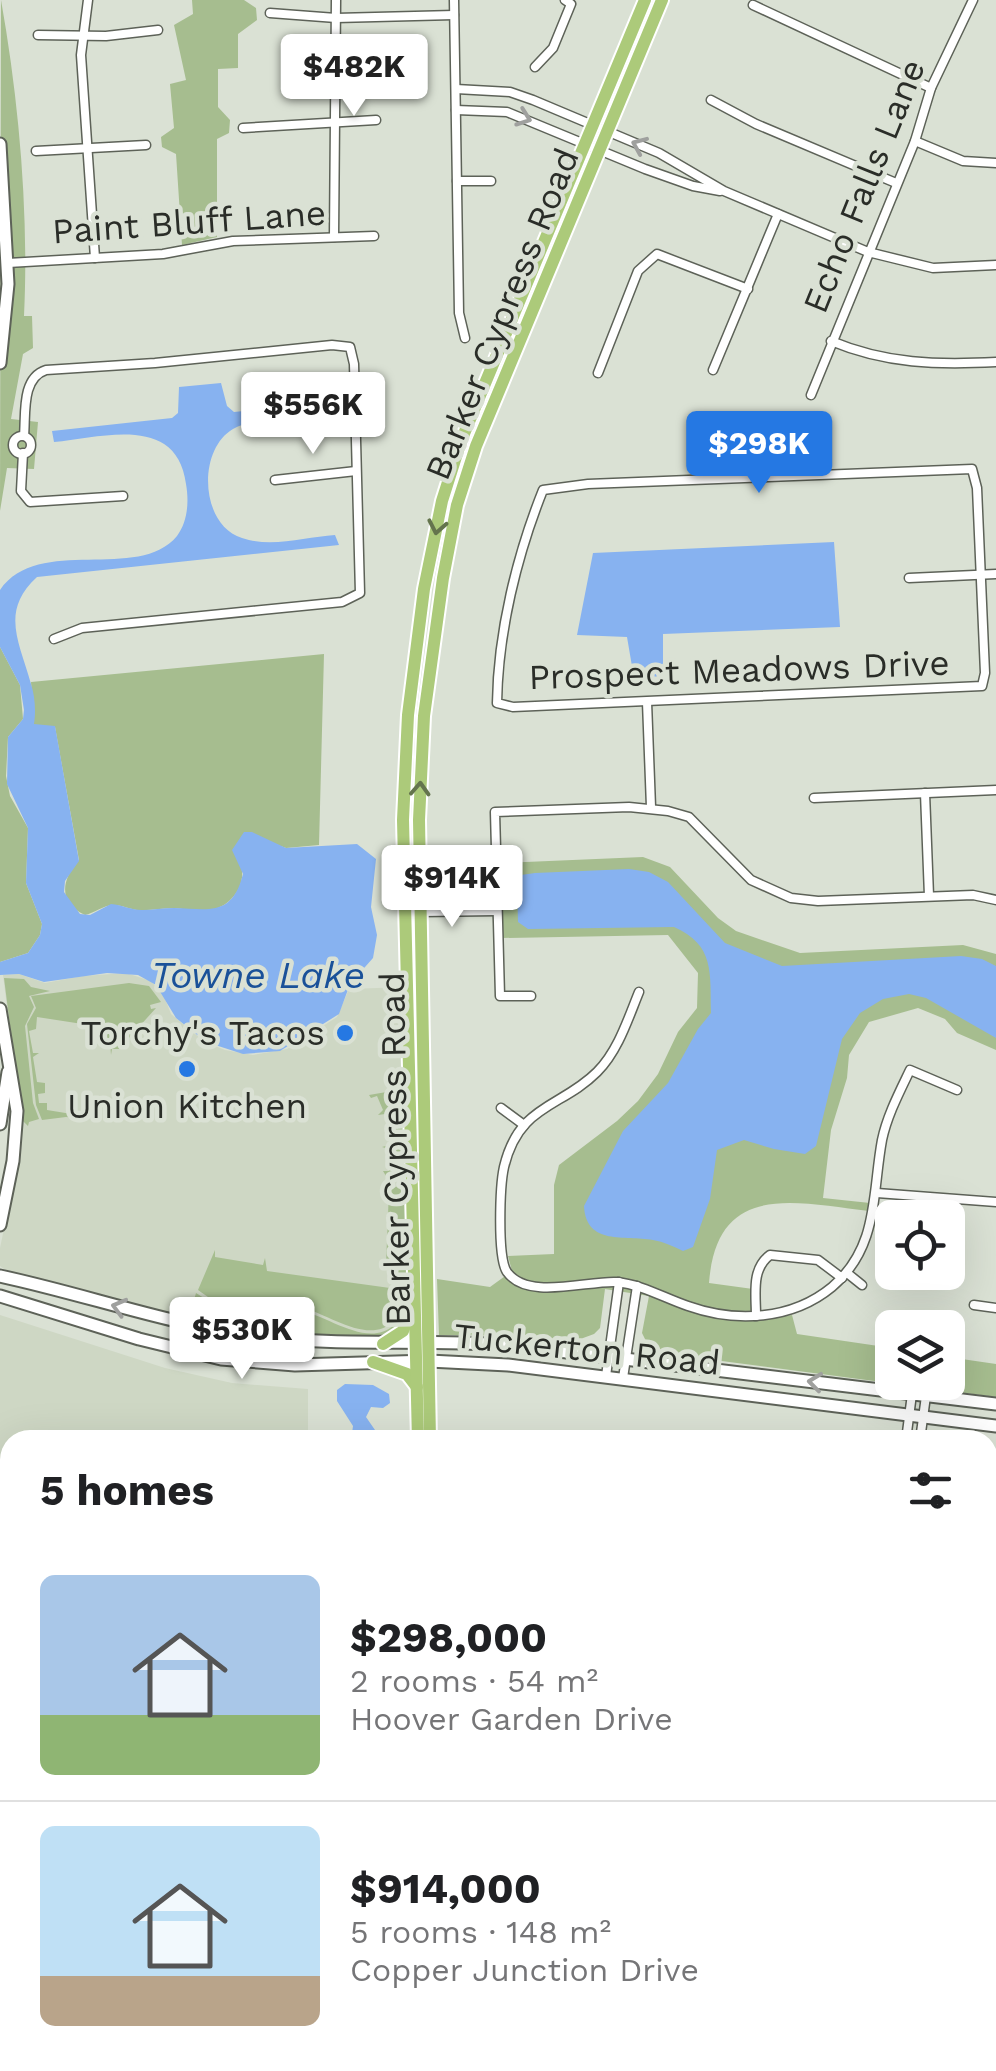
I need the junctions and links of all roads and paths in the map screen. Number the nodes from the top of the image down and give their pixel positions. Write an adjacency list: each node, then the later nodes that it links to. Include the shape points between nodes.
1 (88, 0): 14 (street)
2 (336, 0): 11 (street)
3 (454, 0): 10 (street)
4 (645, 0): 23 (main road, Barker Cypress Road)
5 (662, 0): 23 (main road, Barker Cypress Road)
6 (973, 0): 16 (street, Echo Falls Lane)
7 (568, 2): 15 (street, via 553,48)
8 (754, 4): 16 (street)
9 (270, 13): 11 (street)
10 (454, 15): 11 (street); 17 (street)
11 (336, 18): 21 (street)
12 (158, 30): 14 (street)
13 (38, 35): 14 (street)
14 (82, 36): 28 (street)
15 (535, 67)
16 (931, 88): 24 (street, Echo Falls Lane)
17 (456, 90): 19 (street); 23 (street, via 510,92)
18 (710, 100): 33 (street)
19 (456, 110): 27 (street, one-way to 27, via 507,112); 31 (street)
20 (376, 120): 21 (street)
21 (335, 123): 22 (street); 37 (street)
22 (244, 128)
23 (602, 129): 27 (main road, Barker Cypress Road); 34 (street, one-way to 23)
24 (915, 140): 30 (street, via 963,161); 33 (street, Echo Falls Lane)
25 (0, 144): 40 (main road)
26 (146, 144): 28 (street)
27 (594, 147): 34 (street); 45 (main road, Barker Cypress Road); 47 (main road, Barker Cypress Road)
28 (87, 148): 29 (street); 39 (street)
29 (36, 151)
30 (996, 163)
31 (457, 181): 32 (street); 43 (street)
32 (491, 181)
33 (896, 184): 38 (street, Echo Falls Lane)
34 (724, 192): 35 (street)
35 (778, 214): 38 (street); 42 (street)
36 (374, 236): 37 (street, Paint Bluff Lane)
37 (334, 238): 39 (street, Paint Bluff Lane, via 233,241)
38 (868, 252): 41 (street, via 933,268); 44 (street, Echo Falls Lane)
39 (94, 258): 40 (street, Paint Bluff Lane)
40 (8, 263): 48 (main road)
41 (996, 265)
42 (748, 289): 49 (street); 50 (street, via 657,254 638,271)
43 (465, 338)
44 (830, 341): 46 (street, via 911,363); 51 (street, Echo Falls Lane)
45 (496, 357): 47 (main road); 59 (main road, Barker Cypress Road, one-way to 59, via 442,501)
46 (996, 362)
47 (510, 363): 62 (main road, Barker Cypress Road, via 457,505)
48 (0, 364)
49 (713, 370)
50 (598, 372)
51 (810, 395)
52 (24, 436): 54 (street); 55 (street, via 31,446); 56 (street, via 29,385 46,370 332,345 350,347 354,364)
53 (0, 443): 54 (street)
54 (13, 444): 55 (street)
55 (22, 454): 58 (street, via 25,498 37,504)
56 (356, 471): 57 (street); 64 (street, via 360,593 342,602 82,628)
57 (275, 480)
58 (123, 496)
59 (428, 573): 62 (main road); 72 (main road, Barker Cypress Road, via 408,715)
60 (980, 574): 61 (street); 63 (street); 65 (street, Prospect Meadows Drive, via 982,686); 65 (street, Prospect Meadows Drive, via 972,469 543,490 515,581 497,703)
61 (996, 574)
62 (443, 578): 70 (main road, Barker Cypress Road, one-way to 62, via 424,716)
63 (909, 578)
64 (54, 639)
65 (647, 702): 69 (street)
66 (996, 790): 67 (street)
67 (925, 793): 68 (street); 73 (street)
68 (814, 798)
69 (650, 807): 71 (street, via 495,812); 73 (street, via 689,817 751,880 791,898)
70 (421, 891): 71 (street); 72 (street); 77 (main road, Barker Cypress Road)
71 (497, 891): 75 (street)
72 (405, 892): 76 (main road, Barker Cypress Road)
73 (930, 896): 74 (street)
74 (996, 900)
75 (498, 911): 77 (street); 79 (street, via 500,996)
76 (406, 912): 77 (street); 82 (main road, Barker Cypress Road)
77 (421, 912): 88 (main road, Barker Cypress Road)
78 (639, 992): 85 (street, via 599,1070)
79 (530, 996)
80 (0, 1009): 81 (main road)
81 (9, 1068): 86 (main road); 87 (main road)
82 (410, 1086): 88 (main road, via 417,1087); 95 (main road, Barker Cypress Road)
83 (956, 1090): 89 (street, via 910,1070 883,1136)
84 (500, 1108): 85 (street)
85 (524, 1125): 94 (street, via 501,1186 508,1272 554,1288)
86 (0, 1127): 87 (main road)
87 (16, 1132): 91 (main road)
88 (424, 1154): 105 (main road, Barker Cypress Road)
89 (876, 1193): 90 (street); 92 (street, via 868,1236)
90 (996, 1202)
91 (0, 1225)
92 (844, 1275): 96 (street); 102 (street, via 798,1307); 102 (street, via 818,1260 766,1258 756,1278)
93 (0, 1276): 106 (main road, Tuckerton Road, one-way to 93, via 218,1330)
94 (628, 1284): 100 (street); 101 (street); 102 (street, via 701,1310)
95 (415, 1285): 105 (main road, Barker Cypress Road); 106 (main road, via 407,1326)
96 (862, 1286)
97 (0, 1296): 110 (main road, Tuckerton Road, via 221,1359)
98 (974, 1305): 99 (street)
99 (996, 1308)
100 (616, 1310): 101 (street); 103 (street)
101 (633, 1313): 104 (street)
102 (756, 1316)
103 (612, 1332): 104 (street); 107 (street)
104 (629, 1335): 108 (street)
105 (422, 1342): 106 (main road, Tuckerton Road); 107 (main road, Tuckerton Road); 109 (main road, Barker Cypress Road)
106 (384, 1344)
107 (608, 1356): 108 (main road, Tuckerton Road); 111 (street)
108 (626, 1358): 112 (street); 114 (main road, Tuckerton Road, one-way to 108)
109 (423, 1361): 110 (main road, Tuckerton Road); 111 (main road, Tuckerton Road); 113 (main road, Barker Cypress Road); 123 (main road, Barker Cypress Road)
110 (373, 1362): 113 (main road, via 407,1374)
111 (606, 1376): 112 (main road, Tuckerton Road)
112 (623, 1378): 119 (main road, Tuckerton Road)
113 (417, 1388): 122 (main road, Barker Cypress Road)
114 (875, 1389)
115 (911, 1400): 119 (street)
116 (926, 1400): 120 (street)
117 (961, 1400): 118 (main road, Tuckerton Road)
118 (996, 1404)
119 (909, 1415): 120 (main road, Tuckerton Road); 124 (street)
120 (924, 1417): 121 (main road, Tuckerton Road); 125 (street)
121 (996, 1426)
122 (418, 1430)
123 (429, 1430)
124 (907, 1430)
125 (922, 1430)

